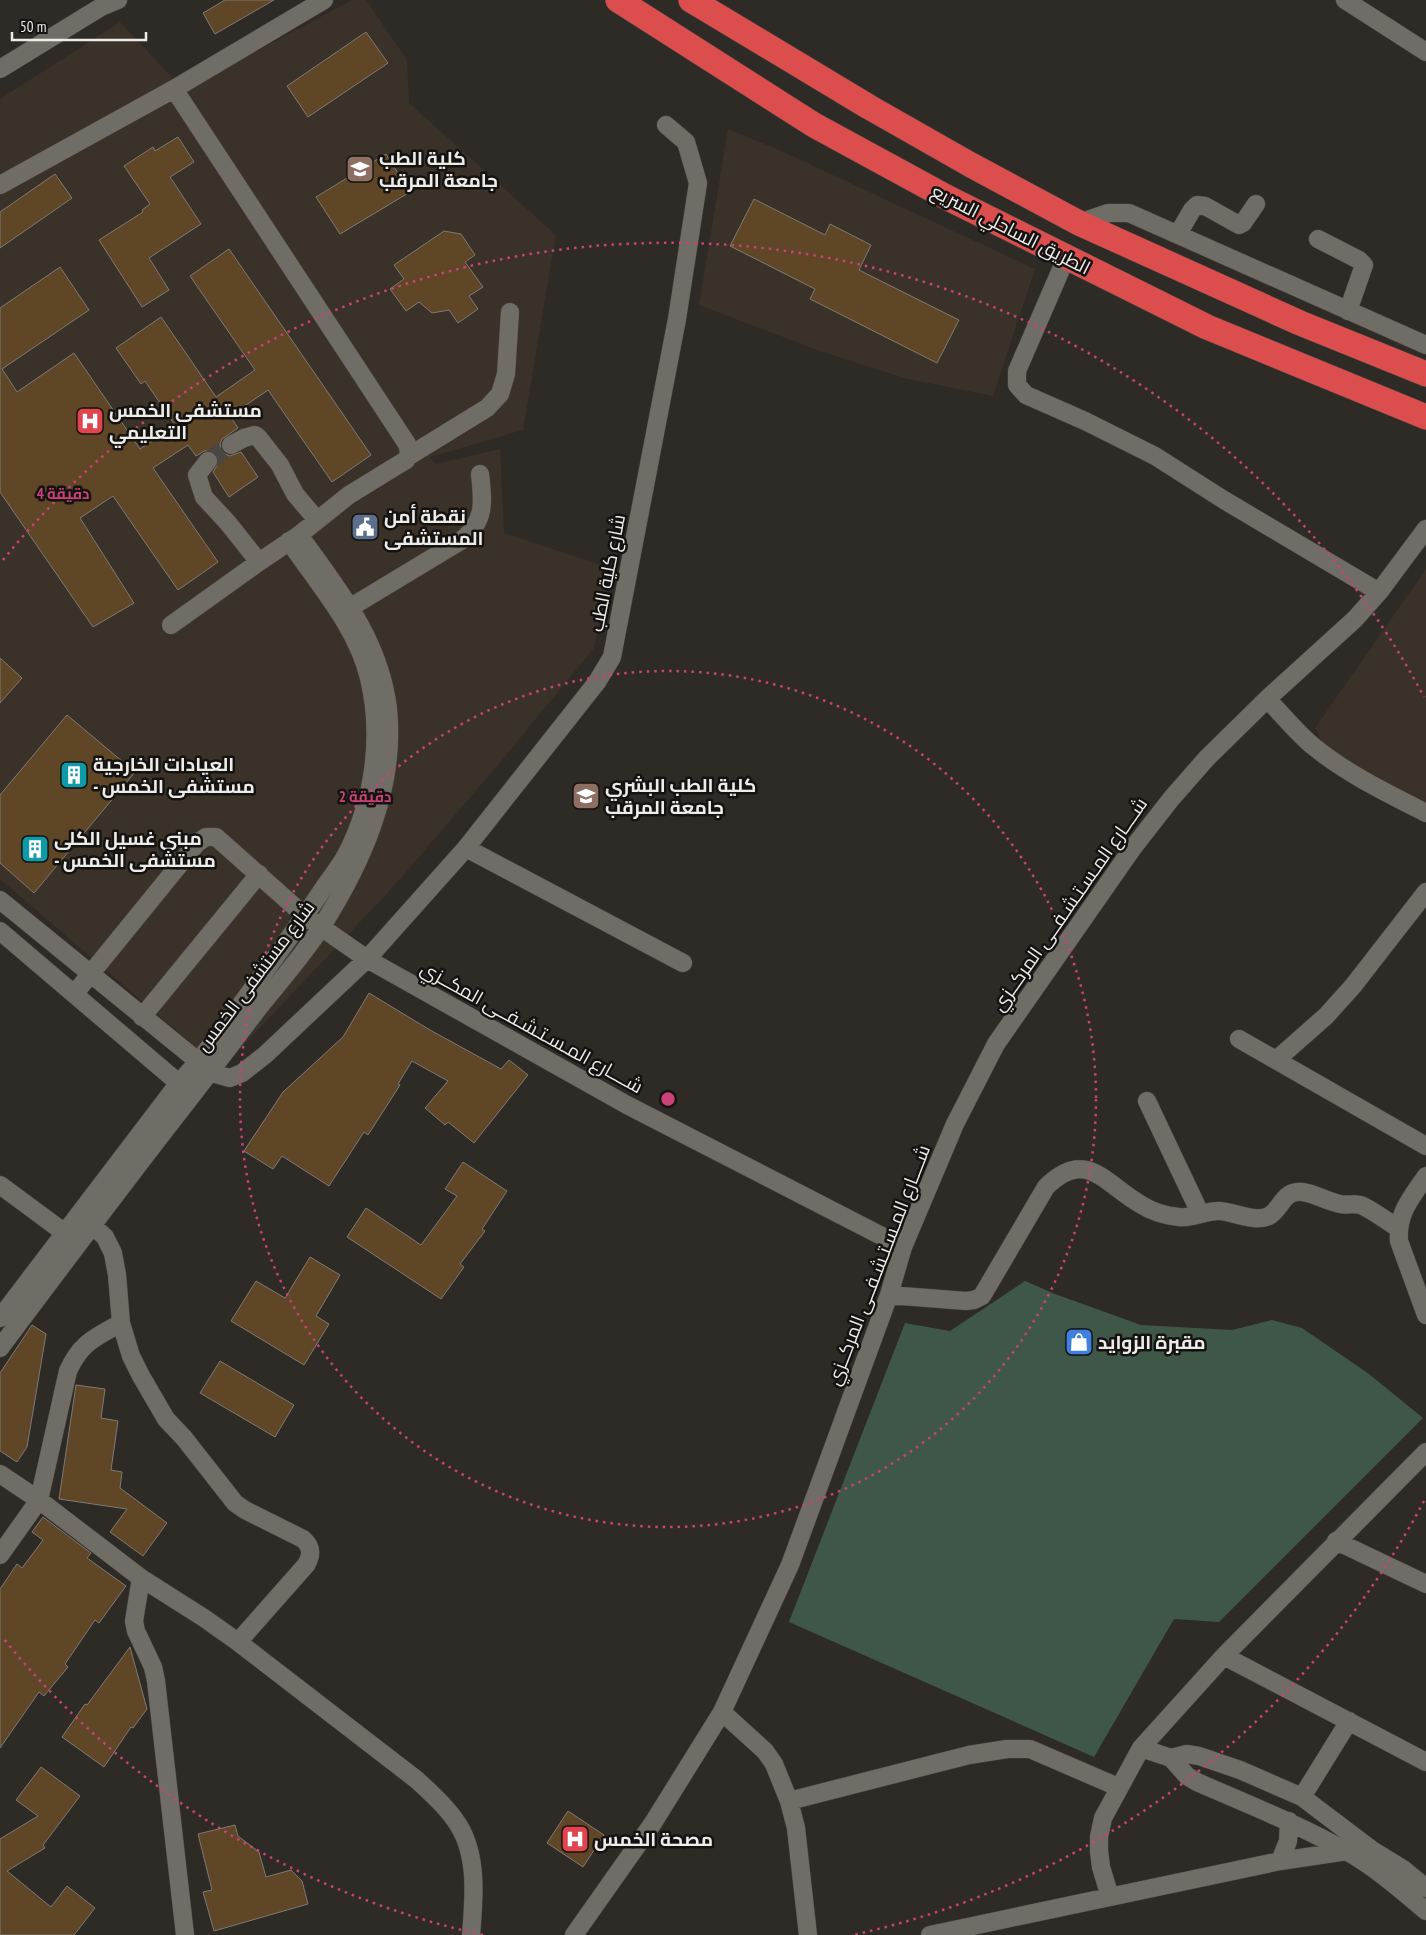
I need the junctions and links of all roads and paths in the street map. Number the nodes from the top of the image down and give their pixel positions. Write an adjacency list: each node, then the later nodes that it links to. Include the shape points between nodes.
1 (118, 0): 7 (street, via 101,7)
2 (324, 0): 8 (street)
3 (618, 0): 15 (highway, الطريق الساحلي السريع, via 814,125)
4 (691, 0): 12 (highway, الطريق الساحلي السريع, via 869,107)
5 (1345, 0): 6 (street)
6 (1426, 52)
7 (0, 69)
8 (174, 89): 10 (street); 22 (street, via 407,444)
9 (666, 125): 34 (street, شارع كلية الطب, via 686,142 698,183 677,319 612,657 597,682)
10 (0, 185)
11 (1256, 204): 13 (street, via 1243,224 1205,206 1198,206 1192,210)
12 (1079, 223): 13 (street, via 1101,214 1122,212); 19 (highway, الطريق الساحلي السريع, via 1300,323)
13 (1178, 234): 16 (street)
14 (1318, 239): 16 (street, via 1364,265)
15 (1066, 258): 20 (highway, الطريق الساحلي السريع, via 1223,334); 29 (street, via 1017,371 1017,384 1026,395 1155,456)
16 (1348, 311): 18 (street)
17 (510, 312): 22 (street, via 506,374 500,394 487,408)
18 (1426, 345)
19 (1426, 374)
20 (1426, 417)
21 (231, 445): 25 (street, via 249,436 258,437 280,465 295,494)
22 (409, 456): 25 (street)
23 (208, 461): 28 (street, via 197,475 204,498)
24 (480, 474): 30 (street, via 482,508 477,525 470,533)
25 (317, 520): 27 (street)
26 (1426, 529): 29 (street, شــــارع المـسـتـشـفــى المركــزي)
27 (294, 538): 28 (street); 30 (street, شارع مستشفى الخمس); 38 (street, شارع مستشفى الخمس, via 358,648 369,677 374,711 371,786 360,824 345,856)
28 (260, 562): 31 (street)
29 (1380, 592): 32 (street, شــــارع المـسـتـشـفــى المركــزي)
30 (351, 607): 39 (street, شارع مستشفى الخمس, via 382,674 388,709 389,747 384,789 372,828)
31 (170, 625)
32 (1268, 699): 33 (street, via 1311,745 1327,757); 59 (street, شــــارع المـسـتـشـفــى المركــزي, via 1171,798 996,1044 955,1124)
33 (1426, 813)
34 (466, 848): 41 (street, شارع كلية الطب); 42 (street)
35 (259, 874): 38 (street, شــــارع المـسـتـشـفــى المكــزي); 43 (street, شــــارع المـسـتـشـفــى المكــزي, via 220,839 211,836 201,839); 45 (street)
36 (1426, 892): 47 (street, via 1353,986 1326,1016)
37 (0, 900): 43 (street)
38 (305, 916): 39 (street, شــــارع المـسـتـشـفــى المكــزي); 48 (street, شارع مستشفى الخمس)
39 (321, 927): 41 (street, شــــارع المـسـتـشـفــى المكــزي); 48 (street, شارع مستشفى الخمس)
40 (0, 931): 44 (street)
41 (367, 959): 48 (street, شارع كلية الطب, via 242,1073 230,1078); 59 (street, شــــارع المـسـتـشـفــى المكــزي, via 628,1105)
42 (683, 963)
43 (90, 974): 44 (street); 45 (street)
44 (75, 994): 49 (street)
45 (142, 1017): 48 (street)
46 (1239, 1040): 47 (street)
47 (1276, 1060): 52 (street)
48 (204, 1067): 49 (street, شارع مستشفى الخمس); 50 (street, شارع مستشفى الخمس)
49 (178, 1084): 50 (street); 58 (street, شارع مستشفى الخمس)
50 (193, 1095): 56 (street, شارع مستشفى الخمس)
51 (1147, 1102): 55 (street)
52 (1426, 1146)
53 (1426, 1176): 57 (street, via 1405,1206)
54 (0, 1185): 58 (street)
55 (1200, 1213): 57 (street, via 1221,1211 1267,1217 1288,1194 1301,1191 1341,1204 1362,1206); 60 (street, via 1183,1218 1150,1209 1102,1176 1086,1169 1072,1169 1057,1176 1046,1187 982,1296 966,1301)
56 (92, 1225): 63 (street, via 105,1237 113,1253); 64 (street, شارع مستشفى الخمس)
57 (1398, 1228): 61 (street, via 1399,1241)
58 (65, 1233): 62 (street, شارع مستشفى الخمس)
59 (903, 1247): 60 (street, شــــارع المـسـتـشـفــى المركــزي)
60 (889, 1295): 74 (street, شــــارع المـسـتـشـفــى المركــزي, via 790,1565)
61 (1425, 1309)
62 (0, 1318)
63 (121, 1323): 67 (street, via 89,1342 74,1358 68,1371); 72 (street, via 131,1356 166,1420 235,1503 303,1539 311,1550 306,1565)
64 (0, 1348)
65 (1426, 1452): 68 (street)
66 (0, 1474): 67 (street)
67 (39, 1500): 69 (street); 70 (street)
68 (1336, 1541): 71 (street); 73 (street)
69 (0, 1555)
70 (141, 1578): 72 (street); 89 (street, via 134,1621 156,1681)
71 (1426, 1584)
72 (238, 1642): 90 (street, via 418,1780 441,1802 459,1826 468,1848 474,1904)
73 (1224, 1656): 75 (street); 76 (street)
74 (722, 1712): 81 (street, via 765,1750); 91 (street, شــــارع المـسـتـشـفــى المركــزي, via 688,1769)
75 (1349, 1721): 78 (street); 80 (street)
76 (1141, 1748): 77 (street); 79 (street)
77 (1171, 1758): 80 (street, via 1187,1754 1199,1756); 82 (street, via 1186,1776 1196,1782)
78 (1426, 1762)
79 (1118, 1788): 81 (street, via 1030,1749 1006,1749 951,1759); 87 (street, via 1103,1818 1099,1837 1098,1851)
80 (1302, 1797): 83 (street)
81 (789, 1801): 92 (street, via 796,1828)
82 (1289, 1821): 84 (street); 85 (street, via 1288,1842)
83 (1372, 1850): 84 (street); 86 (street)
84 (1348, 1852): 85 (street); 88 (street)
85 (1280, 1861): 87 (street)
86 (1426, 1888)
87 (1110, 1897): 93 (street)
88 (1426, 1911)
89 (185, 1935)
90 (471, 1935)
91 (574, 1935)
92 (808, 1935)
93 (930, 1935)

